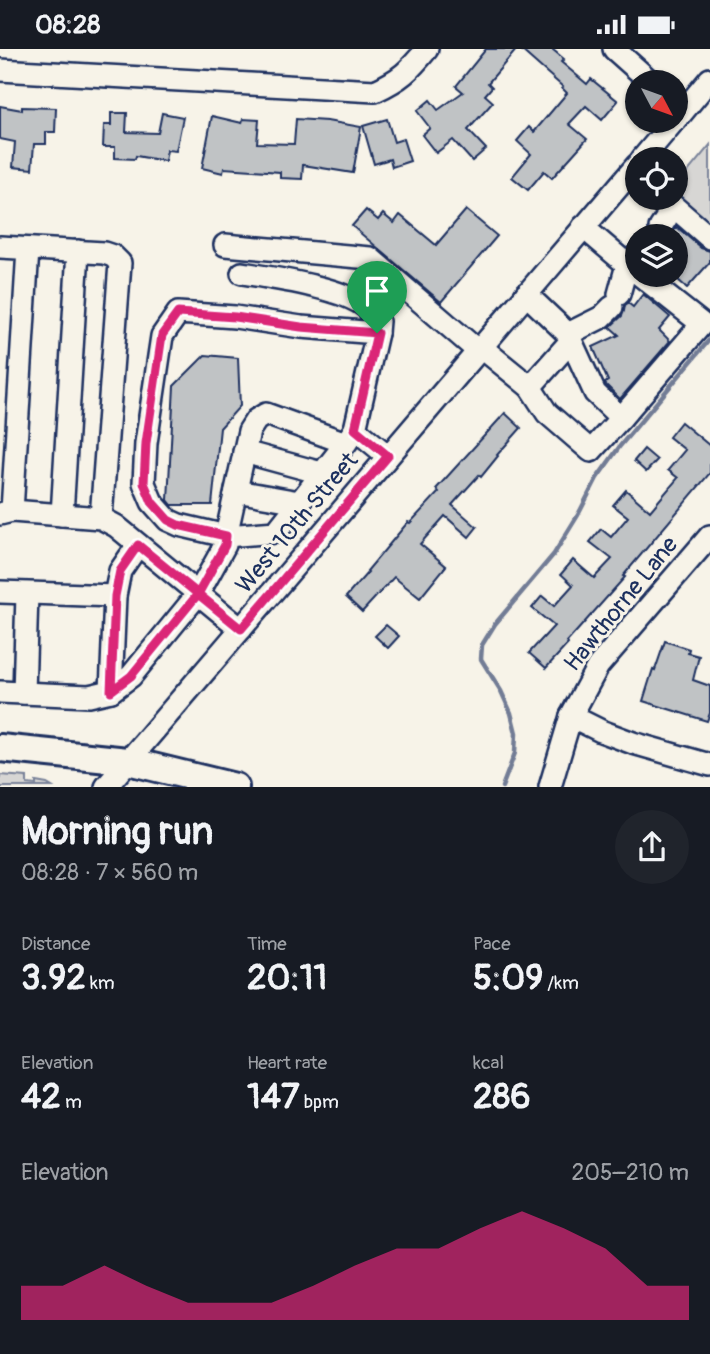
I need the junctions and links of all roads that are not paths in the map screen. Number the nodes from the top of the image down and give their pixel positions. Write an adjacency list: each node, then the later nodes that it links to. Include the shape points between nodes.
1 (427, 49): 3 (street, via 396,81 374,91)
2 (614, 49): 4 (street)
3 (0, 70)
4 (638, 70)
5 (710, 79): 6 (street, West 10th Street)
6 (688, 102)
7 (663, 133): 8 (street, West 10th Street)
8 (652, 147)
9 (625, 180): 11 (street, West 10th Street)
10 (678, 210): 12 (street)
11 (583, 227): 17 (street); 21 (street, West 10th Street)
12 (710, 238)
13 (225, 245): 25 (street, via 370,258)
14 (0, 247): 15 (street)
15 (28, 249): 16 (street); 34 (street)
16 (78, 251): 35 (street); 36 (street, via 104,253 120,263)
17 (625, 259)
18 (242, 273): 23 (street, via 342,295 366,307 378,321)
19 (625, 285): 24 (street, via 602,317)
20 (663, 287): 22 (street)
21 (526, 294): 24 (street); 25 (street, West 10th Street)
22 (706, 318): 27 (street)
23 (377, 333): 28 (street); 37 (street, via 178,313 162,335 144,483 152,502 168,520)
24 (569, 338): 26 (street); 27 (street, via 595,393)
25 (479, 349): 26 (street); 30 (street, West 10th Street)
26 (530, 387): 27 (street, via 547,413 592,451)
27 (621, 418)
28 (351, 436): 29 (street, via 266,414 249,431); 30 (street); 31 (street)
29 (244, 452): 31 (street); 32 (street)
30 (388, 456): 44 (street, West 10th Street)
31 (321, 473): 33 (street)
32 (236, 491): 33 (street); 37 (street)
33 (299, 502): 37 (street, via 275,532)
34 (6, 512): 35 (street)
35 (62, 515): 36 (street)
36 (101, 518): 39 (street)
37 (226, 536): 42 (street)
38 (710, 536): 48 (street, Hawthorne Lane, via 598,666)
39 (138, 545): 42 (street); 43 (street, via 120,571)
40 (0, 592): 41 (street)
41 (27, 594): 43 (street); 47 (street)
42 (198, 594): 44 (street); 45 (street, via 131,676)
43 (115, 596): 45 (street)
44 (241, 629): 50 (street, West 10th Street)
45 (111, 691): 47 (street, via 89,696)
46 (0, 692): 47 (street)
47 (24, 693)
48 (571, 716): 51 (street, via 633,743); 54 (street, Hawthorne Lane)
49 (0, 748): 50 (main road)
50 (128, 761): 52 (street, West 10th Street); 53 (main road)
51 (710, 765)
52 (106, 787)
53 (235, 787)
54 (550, 787)

